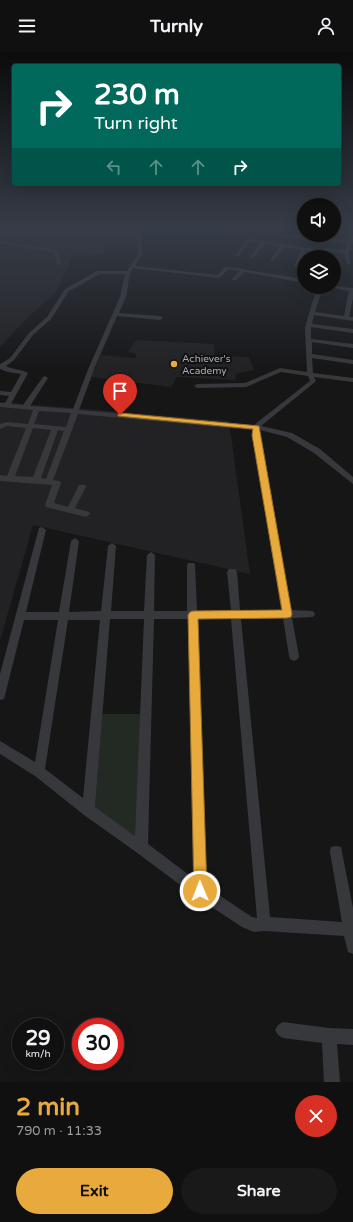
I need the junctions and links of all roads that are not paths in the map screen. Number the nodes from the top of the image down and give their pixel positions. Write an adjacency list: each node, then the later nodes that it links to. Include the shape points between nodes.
1 (95, 274): 23 (street, via 67,290 49,318 31,334 12,360)
2 (128, 274): 13 (street)
3 (187, 274): 4 (street, via 219,277)
4 (221, 274)
5 (239, 274): 7 (street)
6 (255, 274): 8 (street)
7 (235, 279)
8 (297, 282)
9 (341, 288): 10 (street)
10 (352, 290): 15 (street)
11 (318, 294): 12 (street)
12 (312, 313): 15 (street); 17 (street)
13 (115, 314): 14 (street); 33 (street)
14 (160, 318)
15 (346, 318): 16 (street)
16 (353, 319)
17 (309, 325): 18 (street); 19 (street)
18 (353, 331)
19 (309, 340): 20 (street); 21 (street)
20 (353, 346)
21 (310, 356): 22 (street); 24 (street)
22 (353, 362)
23 (0, 366): 29 (street, via 10,371 25,373)
24 (310, 374): 26 (street); 27 (street, via 280,370 246,385); 36 (street, via 313,381)
25 (45, 378): 31 (street)
26 (353, 380)
27 (197, 386)
28 (0, 393): 29 (street)
29 (14, 394): 30 (street)
30 (3, 405): 31 (street)
31 (26, 406): 32 (street)
32 (37, 408): 33 (street); 34 (street)
33 (75, 411): 36 (street); 38 (street)
34 (30, 426): 35 (street, via 7,424); 37 (street); 42 (street)
35 (0, 427)
36 (256, 427): 39 (street); 40 (street)
37 (55, 428): 38 (street); 43 (street)
38 (68, 429): 44 (street)
39 (267, 430): 40 (street); 45 (street, via 289,435 317,451)
40 (258, 440): 56 (street)
41 (0, 478): 42 (street)
42 (10, 478): 43 (street)
43 (36, 480): 44 (street)
44 (49, 481): 47 (street, via 57,483 49,505)
45 (353, 481)
46 (82, 487): 47 (street)
47 (70, 510): 48 (street)
48 (86, 514)
49 (42, 530): 62 (street)
50 (75, 541): 58 (street)
51 (112, 546): 59 (street)
52 (151, 555): 60 (street)
53 (191, 565): 61 (street)
54 (232, 572): 55 (street)
55 (237, 614): 56 (street); 61 (street); 71 (street)
56 (287, 614): 57 (street); 63 (street)
57 (310, 614)
58 (63, 615): 59 (street); 62 (street); 66 (street)
59 (107, 615): 60 (street); 67 (street)
60 (149, 615): 61 (street); 68 (street)
61 (193, 615): 70 (street)
62 (20, 616): 64 (street)
63 (294, 656)
64 (0, 695)
65 (0, 747): 66 (street)
66 (39, 772): 67 (street)
67 (88, 810): 68 (street)
68 (141, 847): 70 (street)
69 (336, 852): 72 (street)
70 (200, 891): 71 (street, via 247,922 254,925)
71 (264, 924): 72 (street)
72 (350, 929): 73 (street)
73 (353, 947)
74 (283, 1030): 75 (street)
75 (329, 1036): 76 (street); 77 (street)
76 (353, 1037)
77 (332, 1082)

